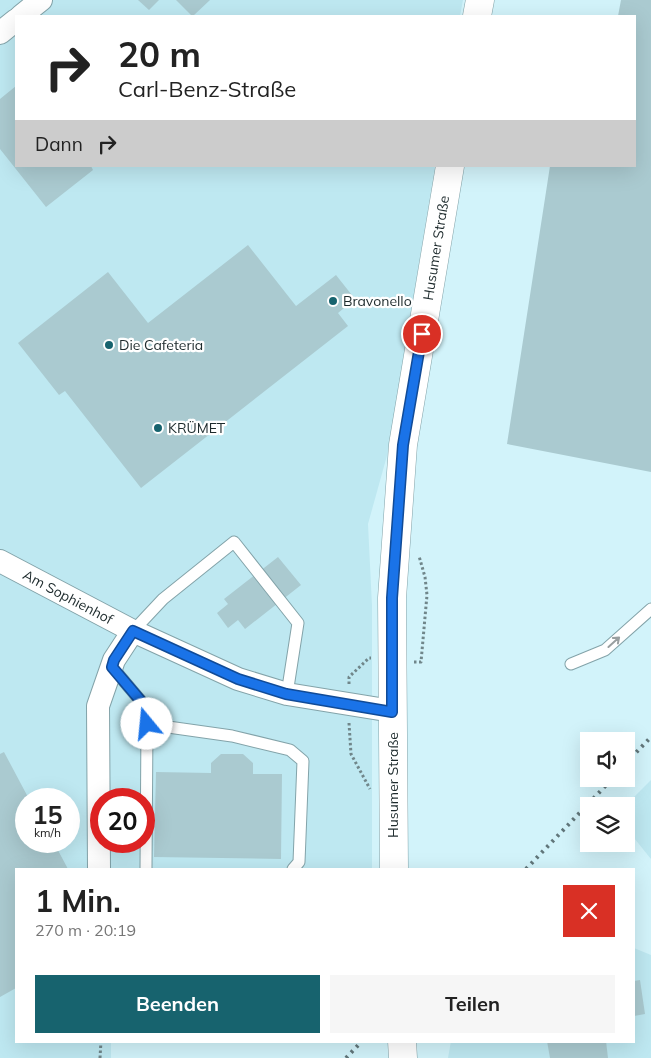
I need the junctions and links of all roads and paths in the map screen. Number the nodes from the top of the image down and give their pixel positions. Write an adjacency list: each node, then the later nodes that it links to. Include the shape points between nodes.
1 (41, 0): 3 (street)
2 (480, 0): 4 (main road)
3 (22, 15)
4 (477, 15)
5 (15, 21): 6 (street)
6 (0, 33)
7 (450, 167): 14 (main road, Husumer Straße, via 403,445 392,598)
8 (0, 561): 10 (street, Am Sophienhof)
9 (651, 609): 11 (lane, one-way to 9, via 605,650)
10 (133, 631): 12 (street); 13 (street, Am Sophienhof, via 238,679); 13 (lane, via 163,599 234,542 298,623)
11 (571, 664)
12 (112, 667): 15 (lane, via 140,700); 16 (street, via 98,706)
13 (286, 694): 14 (street, Am Sophienhof)
14 (392, 712): 19 (main road, Husumer Straße)
15 (147, 724): 17 (lane); 18 (lane, via 232,736 290,750 303,761 299,862)
16 (99, 868)
17 (146, 868)
18 (294, 868)
19 (394, 868)
20 (101, 1043): 22 (path)
21 (402, 1043): 23 (main road)
22 (100, 1058)
23 (403, 1058)

